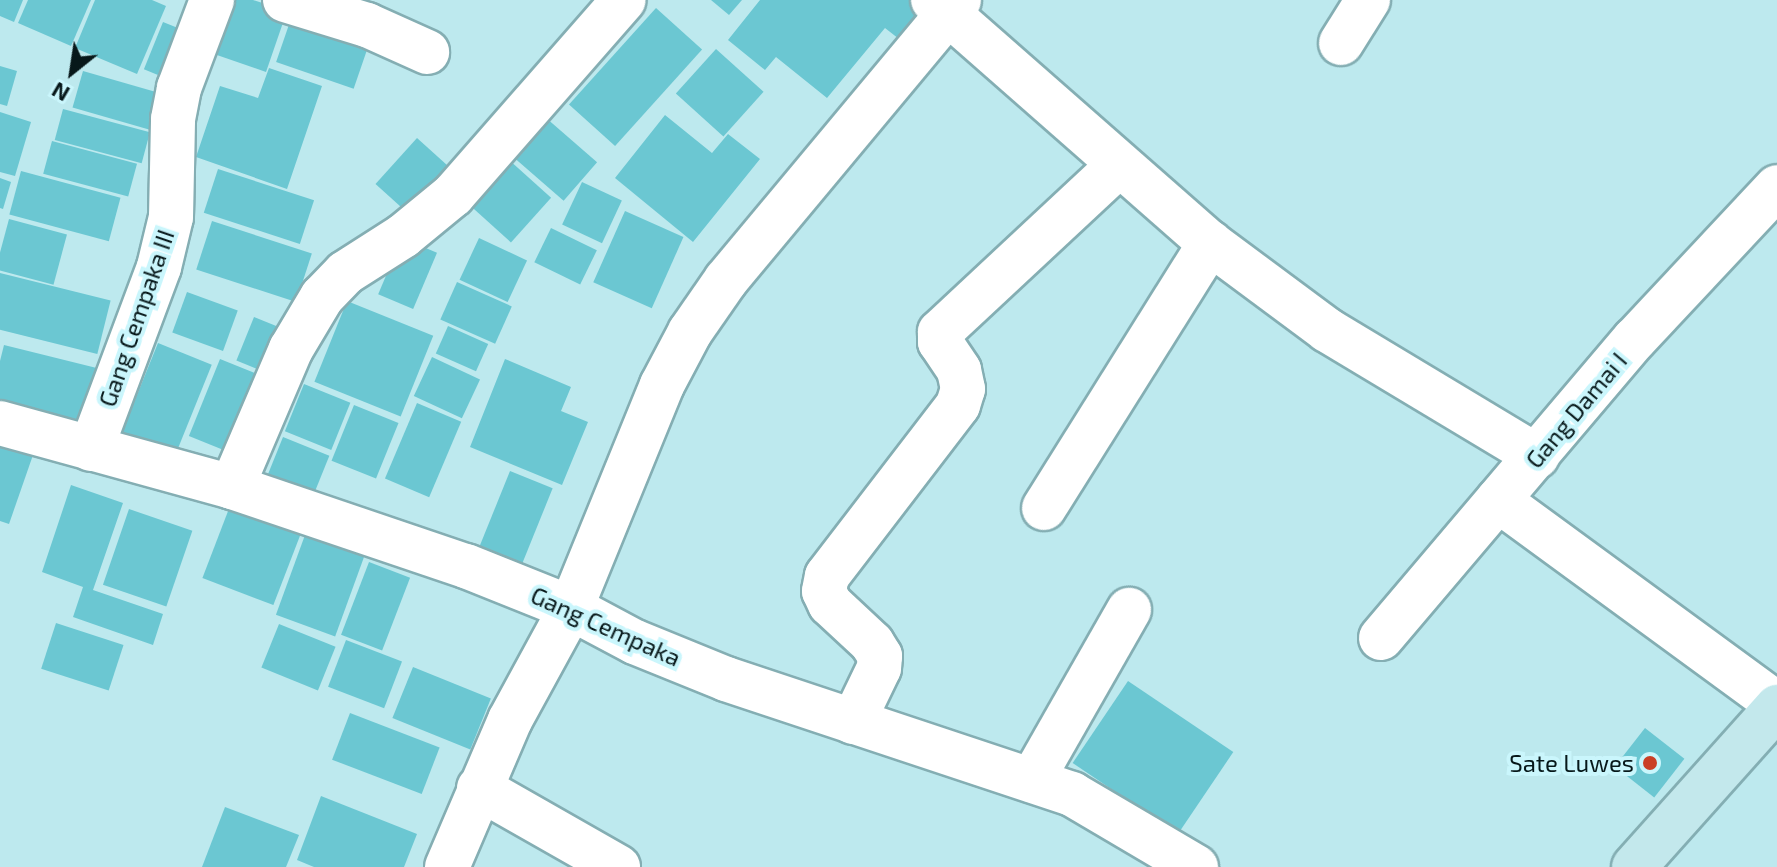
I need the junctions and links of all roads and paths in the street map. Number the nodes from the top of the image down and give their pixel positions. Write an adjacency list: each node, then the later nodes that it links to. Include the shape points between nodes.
1 (212, 0): 12 (street, Gang Cempaka III, via 179,88 173,119 171,217 159,267)
2 (285, 0): 7 (street, via 367,25)
3 (624, 0): 14 (street, via 453,195 345,273 322,297 291,349)
4 (1368, 0): 6 (street)
5 (947, 5): 8 (street); 17 (street, via 690,332 662,385)
6 (1341, 43)
7 (427, 52)
8 (1119, 165): 10 (street); 21 (street, via 940,332 940,342 959,370 963,389 958,405 827,576 824,591 830,604 880,656)
9 (1777, 187): 13 (street, Gang Damai I, via 1635,339)
10 (1210, 243): 13 (street, via 1327,330); 16 (street)
11 (0, 423): 12 (street, Gang Cempaka)
12 (91, 449): 14 (street, Gang Cempaka)
13 (1537, 456): 15 (street, Gang Damai I)
14 (232, 487): 17 (street, Gang Cempaka, via 466,566)
15 (1498, 500): 19 (street, Gang Damai I); 20 (street)
16 (1044, 508)
17 (571, 608): 21 (street, Gang Cempaka, via 635,642); 23 (street)
18 (1129, 610): 22 (street)
19 (1381, 638)
20 (1777, 705): 27 (main road)
21 (853, 722): 22 (street, Gang Cempaka)
22 (1032, 780): 26 (street, Gang Cempaka, via 1072,794)
23 (479, 788): 24 (street); 25 (street)
24 (447, 867)
25 (618, 867)
26 (1196, 867)
27 (1634, 867)

